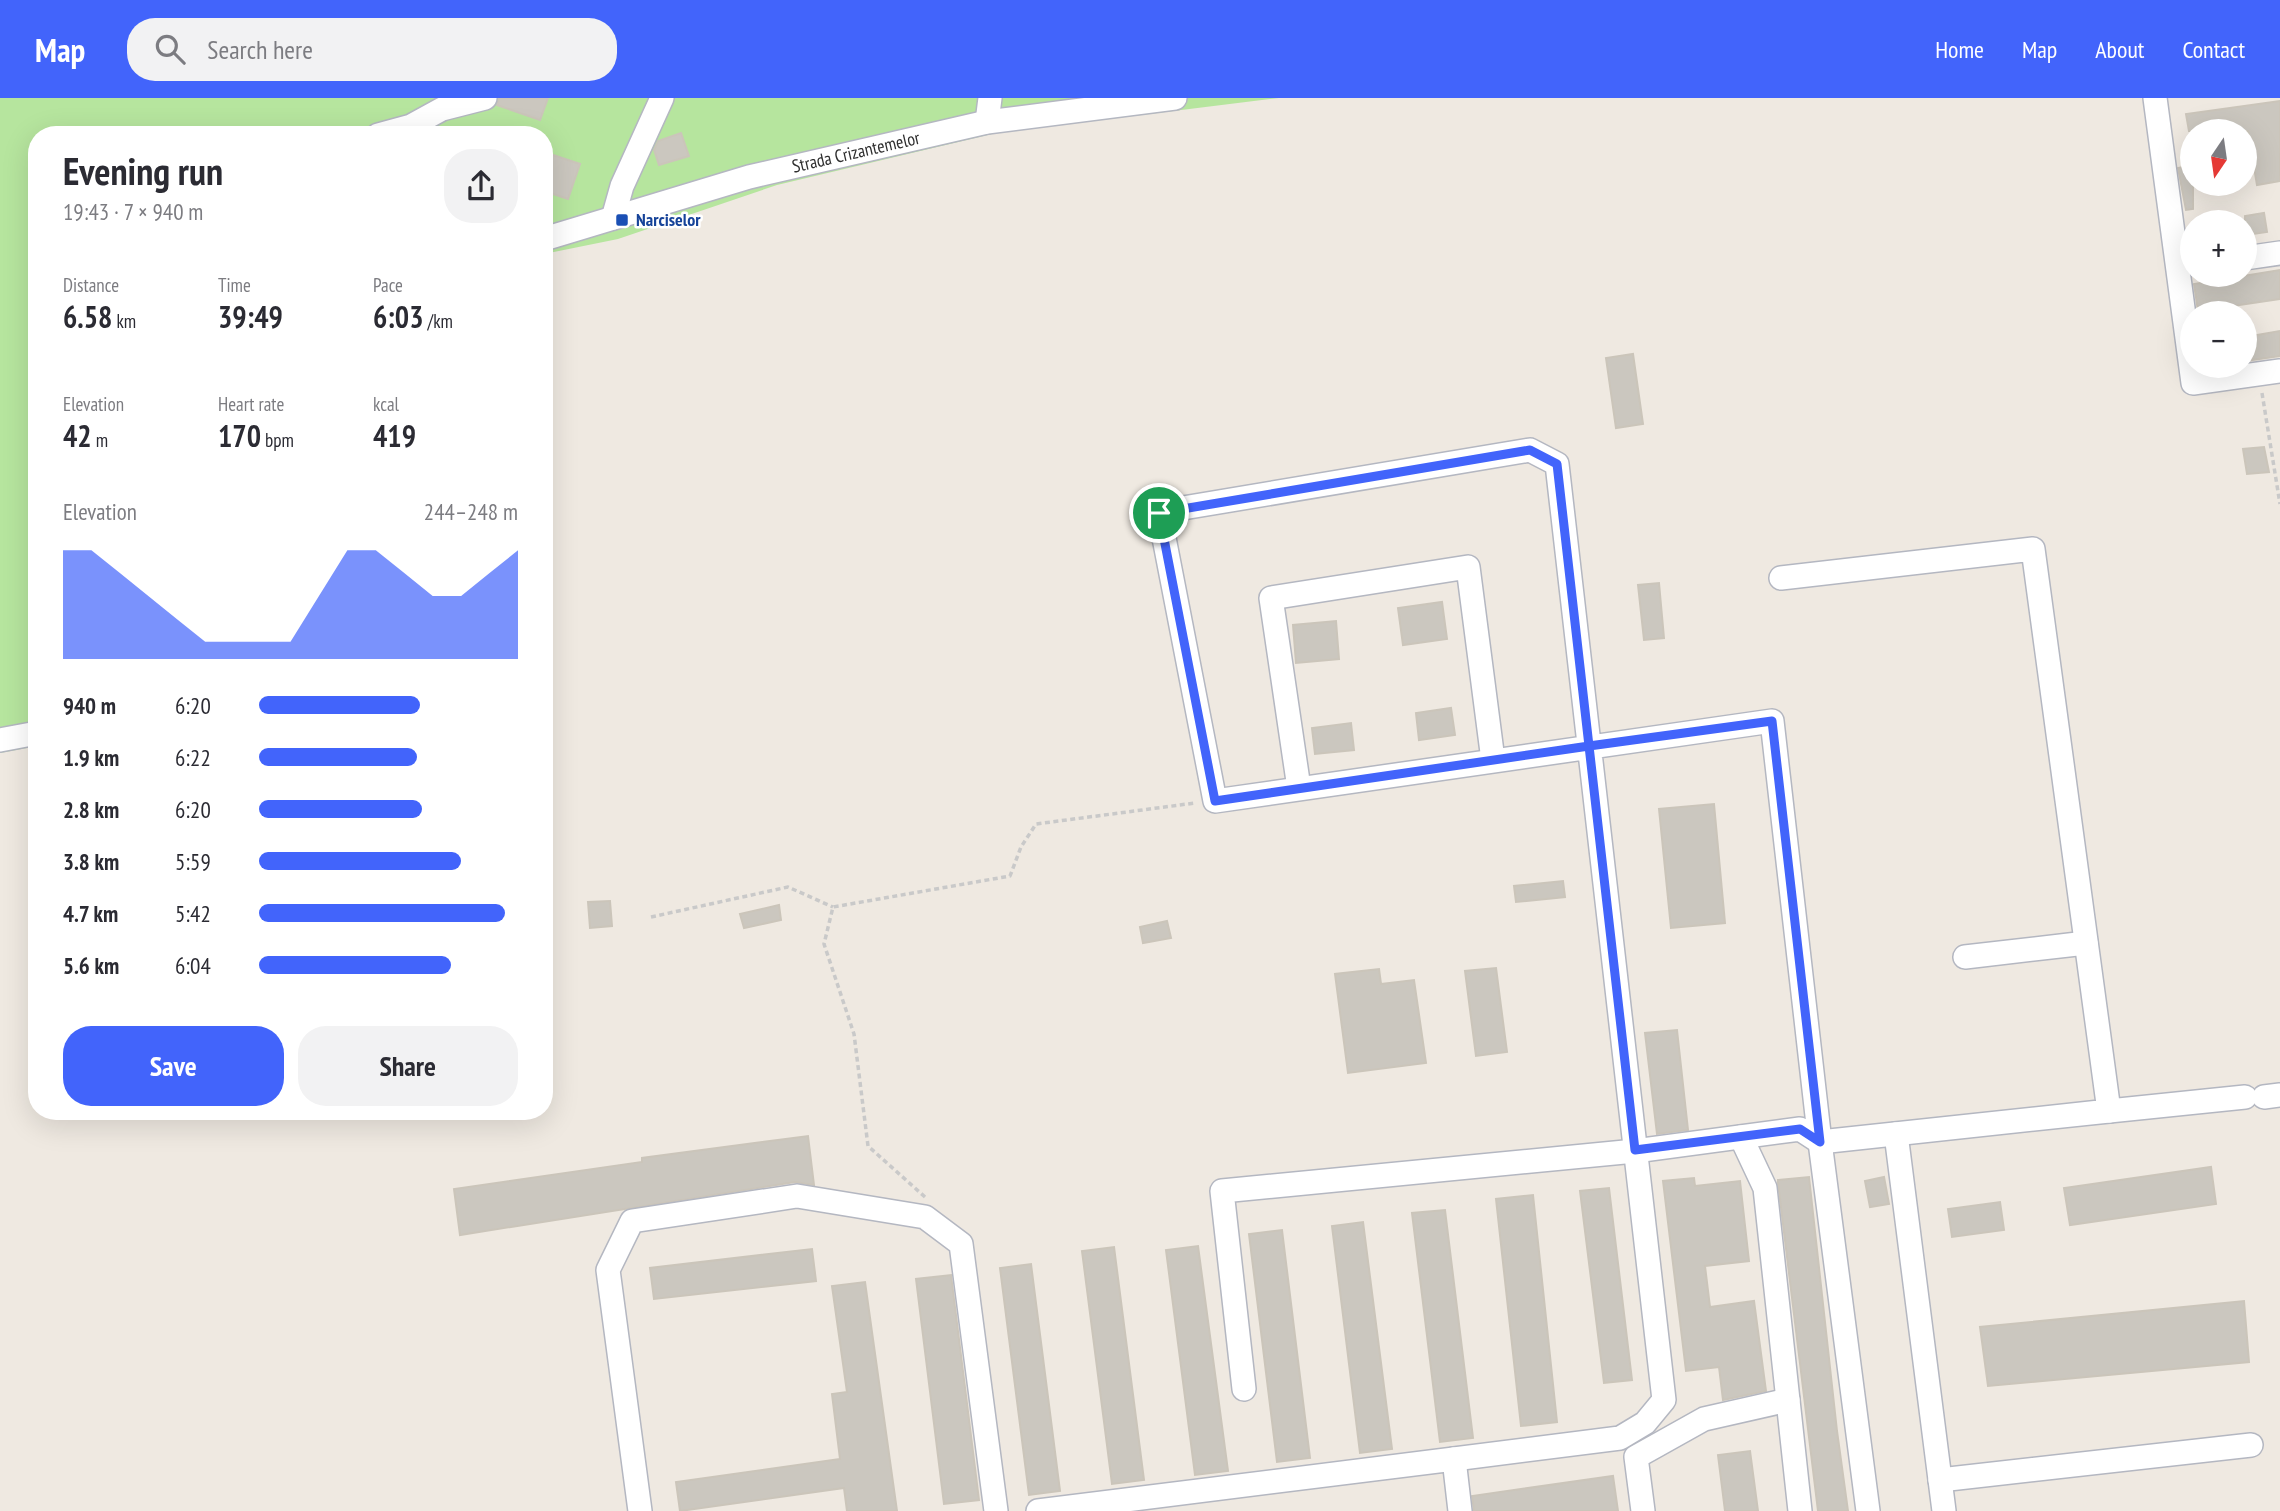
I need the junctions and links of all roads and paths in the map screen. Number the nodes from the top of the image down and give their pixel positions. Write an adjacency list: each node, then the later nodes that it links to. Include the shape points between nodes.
1 (485, 98): 7 (street, via 442,109)
2 (662, 98): 8 (street, via 622,186)
3 (990, 98): 6 (street)
4 (1175, 98): 6 (street, Strada Crizantemelor)
5 (2161, 99): 9 (street)
6 (987, 122): 8 (street, Strada Crizantemelor, via 749,177)
7 (411, 126)
8 (613, 218): 10 (street, Strada Crizantemelor)
9 (2180, 233)
10 (553, 236)
11 (2280, 253): 12 (street)
12 (2257, 256)
13 (2186, 287): 14 (street, via 2193,383)
14 (2269, 373): 15 (path)
15 (2280, 505)
16 (1781, 578): 25 (street, via 2034,549)
17 (28, 735): 18 (street)
18 (0, 740)
19 (1589, 746): 20 (street); 22 (street, via 1557,464 1530,450 1159,513); 31 (street, via 1772,721); 32 (street)
20 (1493, 760): 21 (street); 21 (street, via 1468,567 1271,598)
21 (1299, 788): 22 (street)
22 (1215, 801): 23 (path, via 1036,824 1010,877)
23 (833, 907): 24 (path, via 788,887); 33 (path, via 824,944 854,1034 867,1146 917,1186)
24 (650, 917)
25 (2086, 943): 26 (street); 28 (street)
26 (1965, 957)
27 (2263, 1096): 28 (street)
28 (2109, 1111): 29 (street)
29 (1896, 1134): 31 (street); 38 (street)
30 (1741, 1137): 31 (street, via 1800,1129); 32 (street); 35 (street, via 1765,1188)
31 (1820, 1142): 45 (street)
32 (1635, 1150): 34 (street, via 1222,1191); 37 (street, via 1664,1400 1645,1423 1620,1438)
33 (931, 1206)
34 (1244, 1389)
35 (1788, 1400): 43 (street, via 1703,1419 1636,1457); 44 (street)
36 (2251, 1444): 38 (street)
37 (1454, 1459): 41 (street); 42 (street)
38 (1940, 1480): 46 (street)
39 (640, 1511): 40 (street, via 608,1270 632,1221 797,1196 926,1217 961,1244)
40 (996, 1511)
41 (1038, 1511)
42 (1460, 1511)
43 (1643, 1511)
44 (1800, 1511)
45 (1868, 1511)
46 (1944, 1511)

